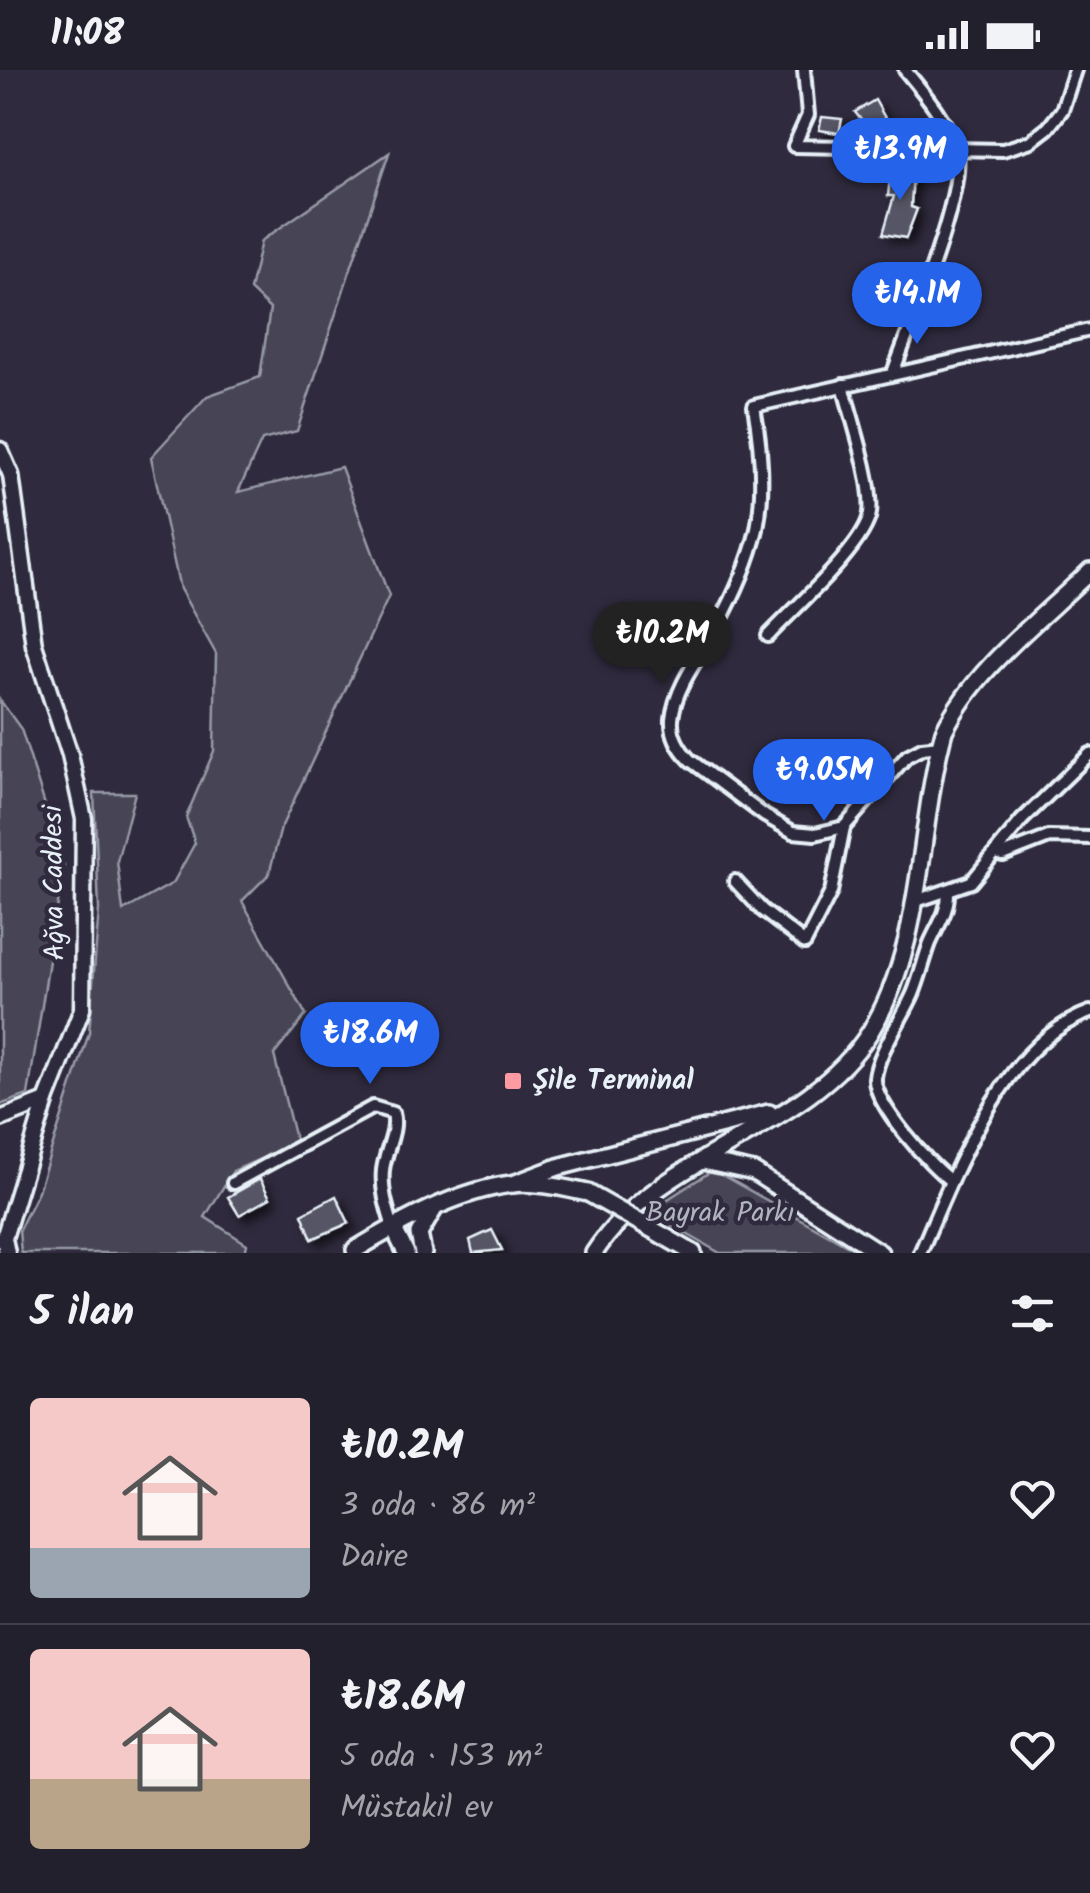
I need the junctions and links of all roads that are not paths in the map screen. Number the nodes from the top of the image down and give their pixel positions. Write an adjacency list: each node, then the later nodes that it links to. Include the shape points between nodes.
1 (804, 70): 4 (street, via 808,115 794,146)
2 (905, 70): 4 (street, via 929,98)
3 (1075, 70): 4 (street, via 1062,110 1031,141 1003,150)
4 (957, 151): 6 (street, via 953,202)
5 (1090, 330): 6 (street)
6 (893, 373): 7 (street)
7 (843, 385): 10 (street, via 870,499 868,523); 13 (street, via 754,406 762,476 756,531 672,722 690,760 787,829 807,834)
8 (0, 450): 20 (street, Ağva Caddesi, via 12,475 34,644 84,819 82,1009)
9 (1090, 571): 11 (main road, via 968,692)
10 (768, 636)
11 (940, 746): 13 (street, via 907,756); 18 (main road)
12 (1090, 754): 15 (street)
13 (844, 827): 16 (street, via 830,892 805,943)
14 (1090, 838): 15 (street, via 1049,837)
15 (996, 853): 17 (street, via 971,882)
16 (735, 881)
17 (948, 892): 18 (street); 26 (street, via 875,1082 914,1144)
18 (913, 902): 21 (main road, via 892,987 868,1035 834,1076)
19 (1090, 1012): 26 (street, via 1049,1034 1013,1071)
20 (46, 1101): 22 (street); 32 (street, Ağva Caddesi, via 4,1238)
21 (783, 1110): 23 (main road); 28 (main road)
22 (0, 1119)
23 (737, 1138): 24 (main road); 25 (main road)
24 (704, 1160): 25 (main road); 35 (main road, via 634,1204)
25 (754, 1172): 37 (main road)
26 (951, 1181): 38 (street)
27 (233, 1183): 30 (street, via 373,1106 383,1107 395,1120 383,1168)
28 (513, 1184): 29 (main road); 36 (main road, bridge, via 588,1193)
29 (434, 1209): 30 (main road); 34 (main road, via 419,1234)
30 (393, 1227): 31 (main road); 33 (main road)
31 (356, 1252)
32 (6, 1253)
33 (406, 1253)
34 (424, 1253)
35 (594, 1253)
36 (694, 1253)
37 (880, 1253)
38 (920, 1253)

